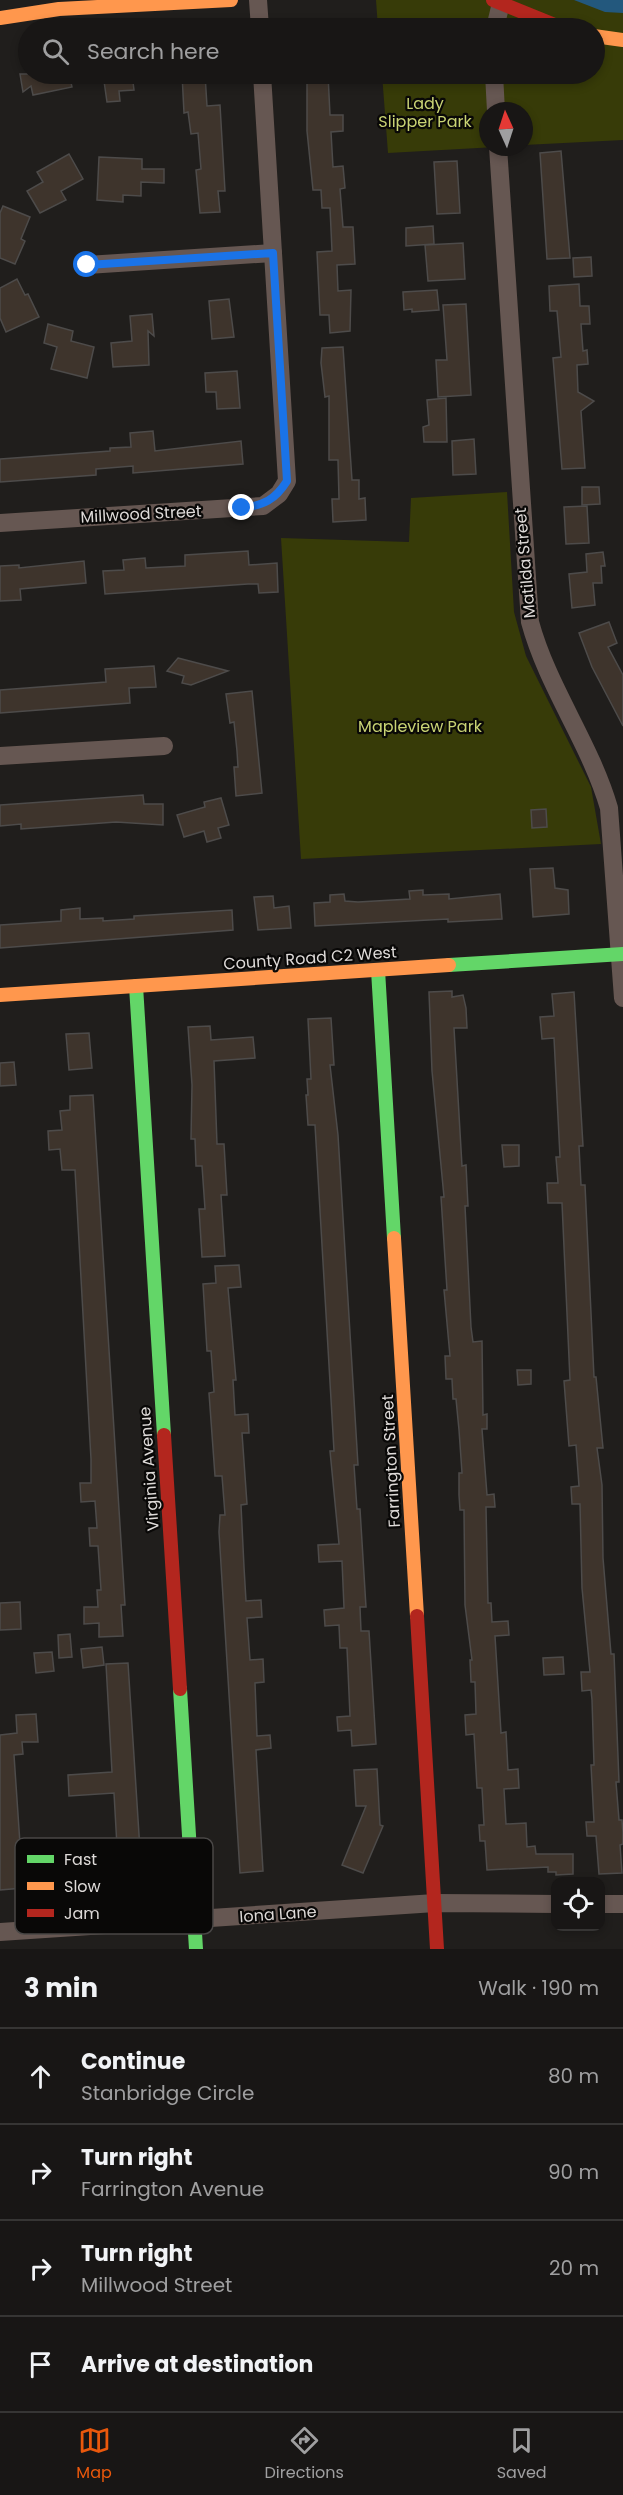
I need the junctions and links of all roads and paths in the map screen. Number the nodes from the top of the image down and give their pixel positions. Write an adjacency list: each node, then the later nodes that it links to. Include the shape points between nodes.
1 (231, 0): 4 (street)
2 (258, 0): 6 (street)
3 (497, 1): 7 (street); 8 (street)
4 (95, 3): 5 (street)
5 (0, 18)
6 (259, 18)
7 (496, 18)
8 (538, 18)
9 (605, 38): 10 (street)
10 (623, 40)
11 (263, 84): 15 (street)
12 (495, 84): 13 (street)
13 (496, 102)
14 (499, 156): 20 (street, Matilda Street, via 530,622 537,650 590,755 609,808)
15 (273, 253): 16 (street); 17 (street, Millwood Street, via 287,481 279,494 263,506)
16 (87, 265)
17 (0, 523)
18 (164, 746): 19 (street)
19 (0, 756)
20 (622, 954): 21 (street, County Road C2 West); 24 (street, Matilda Street)
21 (378, 970): 22 (street, County Road C2 West); 26 (street, Farrington Street)
22 (136, 986): 23 (street, County Road C2 West); 25 (street, Virginia Avenue)
23 (0, 995)
24 (623, 998)
25 (189, 1838)
26 (435, 1903): 27 (street, Iona Lane); 30 (street, Iona Lane); 35 (street, Farrington Street)
27 (551, 1904)
28 (605, 1904): 29 (street)
29 (623, 1904)
30 (213, 1918)
31 (15, 1931): 32 (street, Iona Lane)
32 (0, 1932)
33 (195, 1934): 34 (street, Virginia Avenue)
34 (196, 1949)
35 (437, 1949)

